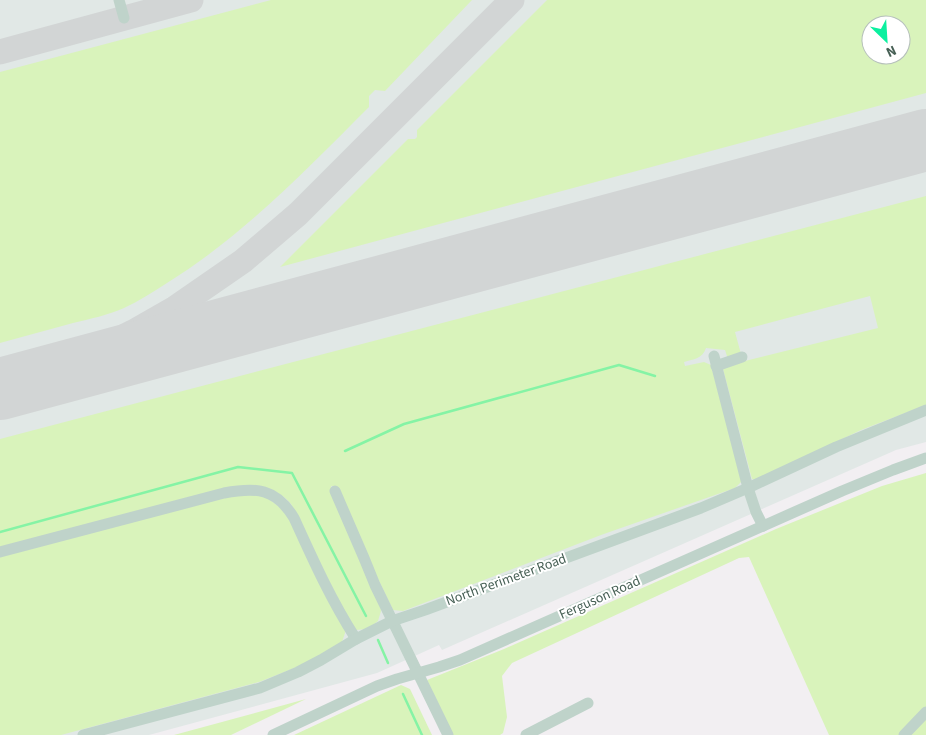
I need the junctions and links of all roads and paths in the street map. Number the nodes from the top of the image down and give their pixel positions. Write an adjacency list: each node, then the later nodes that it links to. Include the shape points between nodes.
1 (119, 0): 2 (street)
2 (124, 18)
3 (742, 357): 6 (street, via 715,361)
4 (926, 410): 6 (street, North Perimeter Road)
5 (926, 458): 8 (street, Ferguson Road)
6 (748, 488): 8 (street); 10 (street, North Perimeter Road)
7 (335, 491): 10 (street)
8 (763, 526): 12 (street, Ferguson Road, via 460,660)
9 (0, 552): 11 (street, via 224,493 266,492 278,498 294,518 323,582)
10 (392, 621): 11 (street, North Perimeter Road); 12 (street)
11 (356, 639): 16 (street, North Perimeter Road, via 298,672 260,688)
12 (418, 672): 17 (street, Ferguson Road, via 377,686); 18 (street)
13 (588, 702): 15 (street)
14 (926, 712): 20 (street)
15 (545, 731): 19 (street)
16 (83, 735)
17 (273, 735)
18 (448, 735)
19 (526, 735)
20 (904, 735)

